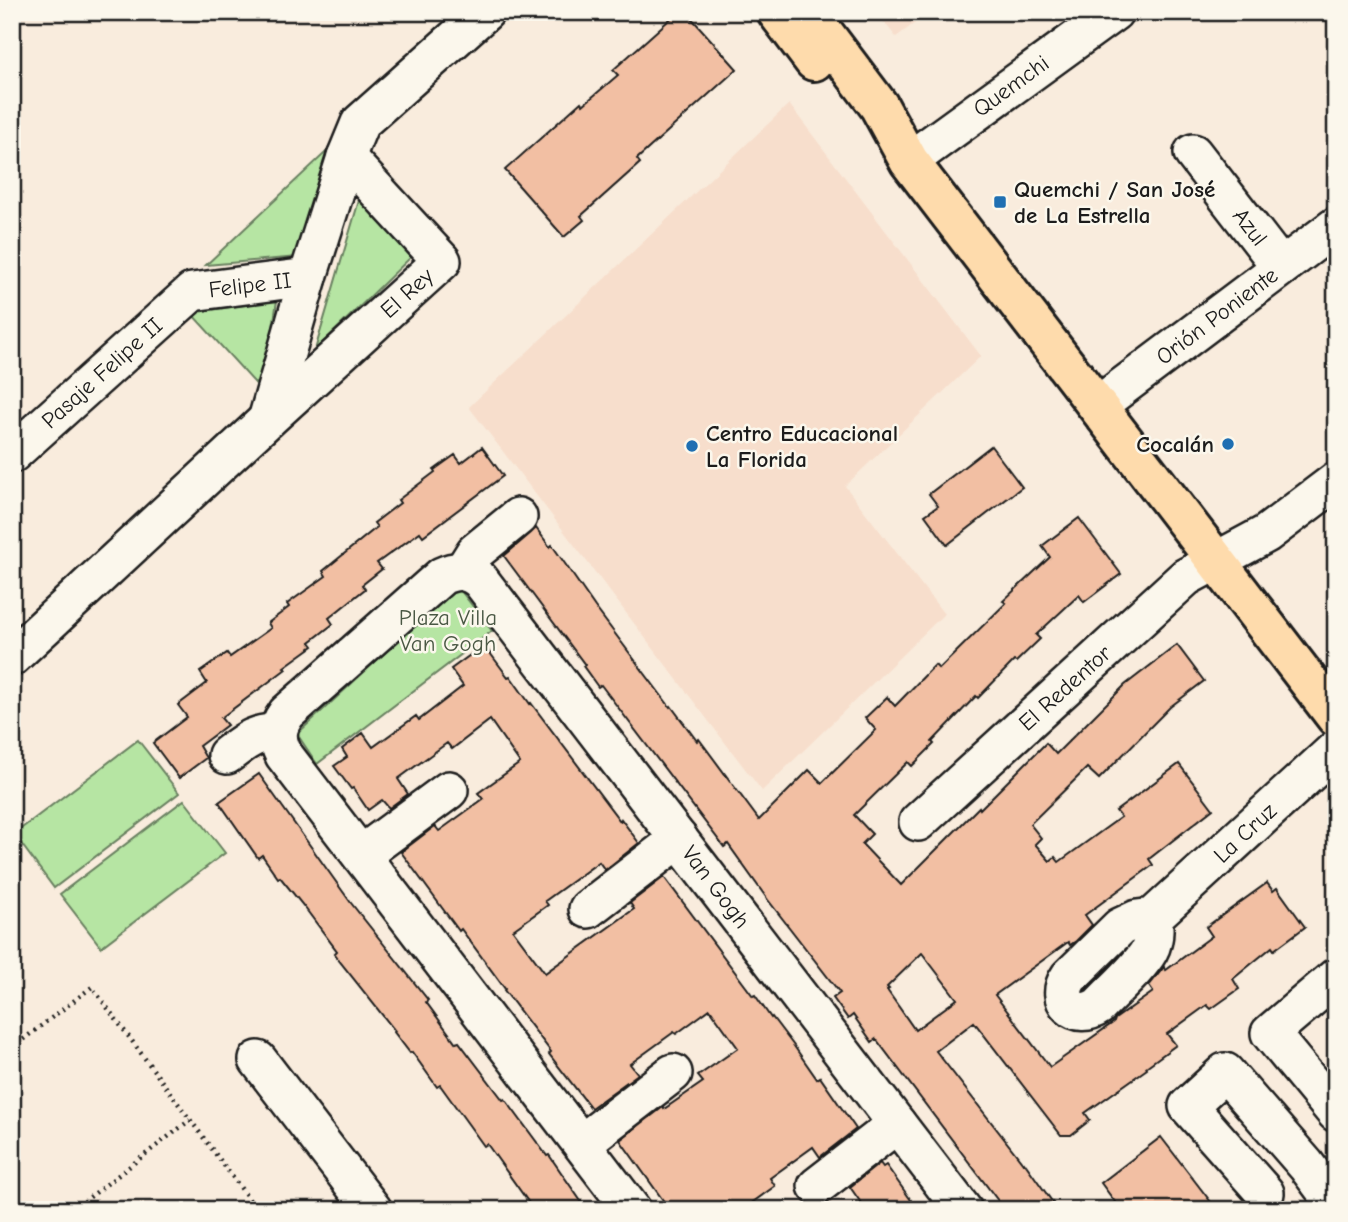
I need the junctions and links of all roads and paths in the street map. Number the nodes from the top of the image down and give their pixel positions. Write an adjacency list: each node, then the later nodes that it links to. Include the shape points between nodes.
1 (485, 12): 6 (street, via 360,123)
2 (777, 12): 7 (main road, via 862,124)
3 (808, 12): 7 (main road, via 879,106)
4 (1114, 12): 7 (street, Quemchi)
5 (1193, 153): 9 (street, Azul)
6 (346, 157): 10 (street); 13 (street, El Rey, via 442,261)
7 (909, 161): 12 (main road)
8 (1336, 226): 9 (street, Orión Poniente)
9 (1281, 267): 12 (street, Orión Poniente)
10 (308, 277): 11 (street, Felipe II); 13 (street)
11 (192, 292): 14 (street, Pasaje Felipe II)
12 (1097, 406): 17 (main road)
13 (267, 420): 19 (street, El Rey)
14 (12, 454)
15 (1336, 481): 17 (street, El Redentor, via 1266,534)
16 (518, 517): 18 (street, via 475,552)
17 (1216, 560): 20 (main road); 25 (street, El Redentor, via 1186,577)
18 (463, 571): 21 (street, via 442,576 287,713); 26 (street, Van Gogh, via 480,580)
19 (12, 657)
20 (1336, 717)
21 (277, 734): 23 (street, via 252,737); 27 (street, via 284,755)
22 (1336, 749): 29 (street, La Cruz)
23 (227, 755)
24 (449, 790): 27 (street)
25 (918, 822)
26 (679, 839): 28 (street); 36 (street, Van Gogh)
27 (361, 855): 37 (street)
28 (588, 909)
29 (1153, 918)
30 (1336, 977): 34 (street, via 1270,1033)
31 (12, 1048): 35 (path, via 92,987)
32 (257, 1060): 43 (street)
33 (673, 1073): 37 (street)
34 (1336, 1114)
35 (190, 1120): 41 (path); 42 (path)
36 (897, 1124): 38 (street); 45 (street, Van Gogh)
37 (582, 1143): 44 (street)
38 (817, 1186)
39 (1265, 1193): 40 (street, via 1188,1106 1225,1072)
40 (1336, 1205)
41 (73, 1210)
42 (257, 1210)
43 (373, 1210)
44 (632, 1210)
45 (963, 1210)

